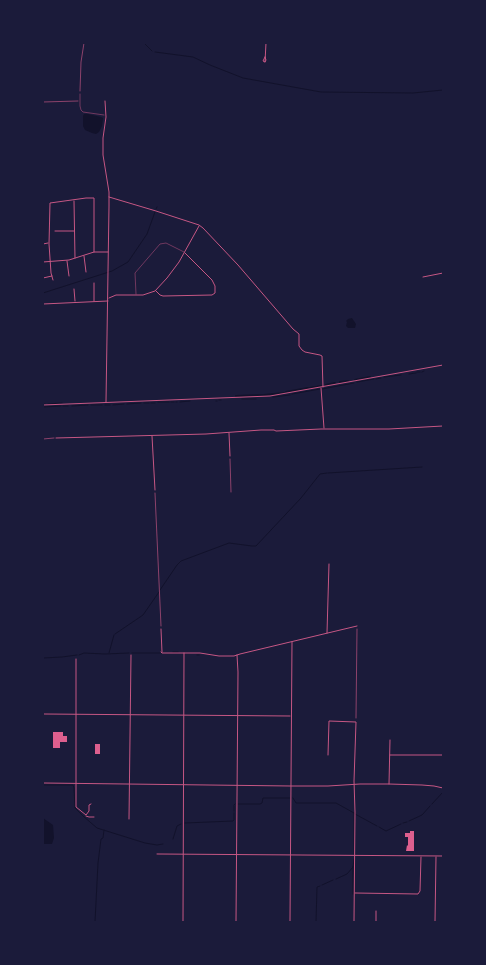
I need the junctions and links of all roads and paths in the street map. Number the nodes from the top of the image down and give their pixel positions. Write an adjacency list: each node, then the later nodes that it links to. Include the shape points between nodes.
1 (84, 43): 4 (path)
2 (266, 43): 3 (street)
3 (264, 62)
4 (80, 94): 5 (lane)
5 (79, 101): 7 (path); 8 (lane, via 83,112)
6 (105, 101): 8 (street)
7 (43, 102)
8 (105, 115): 9 (street, via 103,155)
9 (109, 197): 11 (street); 17 (street)
10 (74, 200): 13 (street); 14 (street, via 50,203); 16 (street, via 94,200)
11 (199, 225): 18 (street); 41 (street, via 299,334 299,346 302,350 322,356)
12 (55, 231): 13 (street)
13 (75, 231): 20 (street)
14 (49, 243): 15 (street); 23 (street)
15 (43, 244)
16 (94, 252): 17 (street); 19 (street)
17 (109, 252): 35 (street)
18 (185, 253): 33 (street, via 168,278); 33 (street, via 212,280 216,293 163,296); 34 (lane, via 166,243 160,244 136,273)
19 (84, 255): 20 (street); 24 (street)
20 (76, 258): 21 (street)
21 (67, 260): 23 (street); 27 (street)
22 (43, 262): 23 (street)
23 (51, 262): 26 (street)
24 (86, 272)
25 (443, 273): 28 (street)
26 (52, 276): 29 (street); 30 (street)
27 (69, 276)
28 (423, 277)
29 (43, 278)
30 (53, 280)
31 (94, 283): 36 (street)
32 (74, 289): 38 (street)
33 (155, 291): 34 (street)
34 (136, 295): 35 (street, via 116,295)
35 (108, 298): 37 (street)
36 (94, 301): 37 (street); 38 (street)
37 (108, 301): 42 (street)
38 (75, 302): 39 (street)
39 (43, 304)
40 (443, 365): 41 (street)
41 (322, 387): 42 (street, via 270,396); 45 (street)
42 (106, 403): 43 (street)
43 (43, 406)
44 (443, 426): 45 (street)
45 (324, 429): 46 (street)
46 (229, 432): 47 (street); 50 (street)
47 (152, 435): 48 (street); 51 (street)
48 (56, 438): 49 (path)
49 (43, 439)
50 (230, 456): 52 (path)
51 (155, 490): 55 (path)
52 (231, 492)
53 (329, 564): 56 (street)
54 (357, 626): 56 (street); 68 (path)
55 (161, 630): 58 (street, via 162,652)
56 (327, 634): 57 (street)
57 (292, 642): 60 (street); 67 (street)
58 (184, 653): 60 (street); 65 (street)
59 (131, 655): 64 (street)
60 (237, 656): 66 (street)
61 (76, 659): 63 (street)
62 (43, 714): 63 (street)
63 (76, 714): 64 (street); 74 (street)
64 (130, 714): 65 (street); 75 (street)
65 (184, 715): 66 (street); 78 (street)
66 (237, 715): 67 (street); 79 (street)
67 (292, 716): 80 (street)
68 (356, 722): 70 (street, via 329,722); 76 (street)
69 (390, 740): 71 (street)
70 (328, 754)
71 (390, 754): 72 (street); 77 (street)
72 (443, 755)
73 (43, 783): 74 (street)
74 (76, 783): 75 (street); 83 (street, via 76,807)
75 (129, 784): 78 (street); 85 (street)
76 (354, 784): 77 (street); 80 (street); 90 (street)
77 (389, 784): 81 (street)
78 (184, 785): 79 (street); 87 (street)
79 (237, 785): 80 (street); 88 (street)
80 (291, 786): 89 (street)
81 (443, 788)
82 (91, 804): 83 (street)
83 (86, 815): 84 (street)
84 (94, 817)
85 (129, 819)
86 (157, 854): 87 (street)
87 (183, 855): 88 (street); 96 (street)
88 (237, 855): 89 (street); 97 (street)
89 (290, 856): 90 (street); 98 (street)
90 (355, 856): 91 (street); 94 (street)
91 (421, 856): 92 (street); 94 (street, via 418,894)
92 (436, 856): 93 (street); 101 (street)
93 (443, 856)
94 (355, 893): 99 (street)
95 (376, 911): 100 (street)
96 (183, 922)
97 (236, 922)
98 (290, 922)
99 (354, 922)
100 (376, 922)
101 (435, 922)

